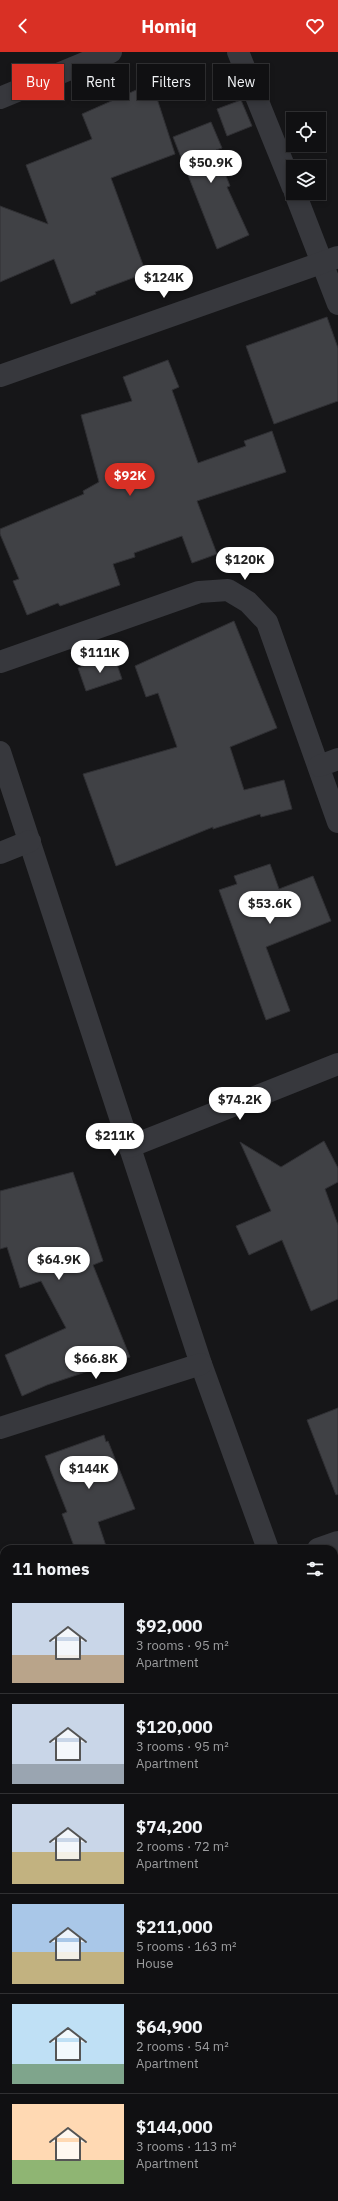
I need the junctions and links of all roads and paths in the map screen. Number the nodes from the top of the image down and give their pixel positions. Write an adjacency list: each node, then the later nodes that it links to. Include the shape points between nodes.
1 (111, 52): 3 (street)
2 (238, 52): 4 (street)
3 (0, 98)
4 (286, 171)
5 (299, 200): 6 (street)
6 (330, 259): 7 (street); 8 (street)
7 (338, 304)
8 (0, 376)
9 (0, 662): 11 (street, via 199,592 228,590 248,602 268,622)
10 (0, 752): 13 (street)
11 (328, 763): 12 (street)
12 (338, 822)
13 (30, 841): 14 (street); 16 (street)
14 (0, 854)
15 (338, 1064): 16 (street)
16 (129, 1147): 17 (street)
17 (201, 1364): 18 (street); 19 (street)
18 (0, 1428)
19 (267, 1545)

